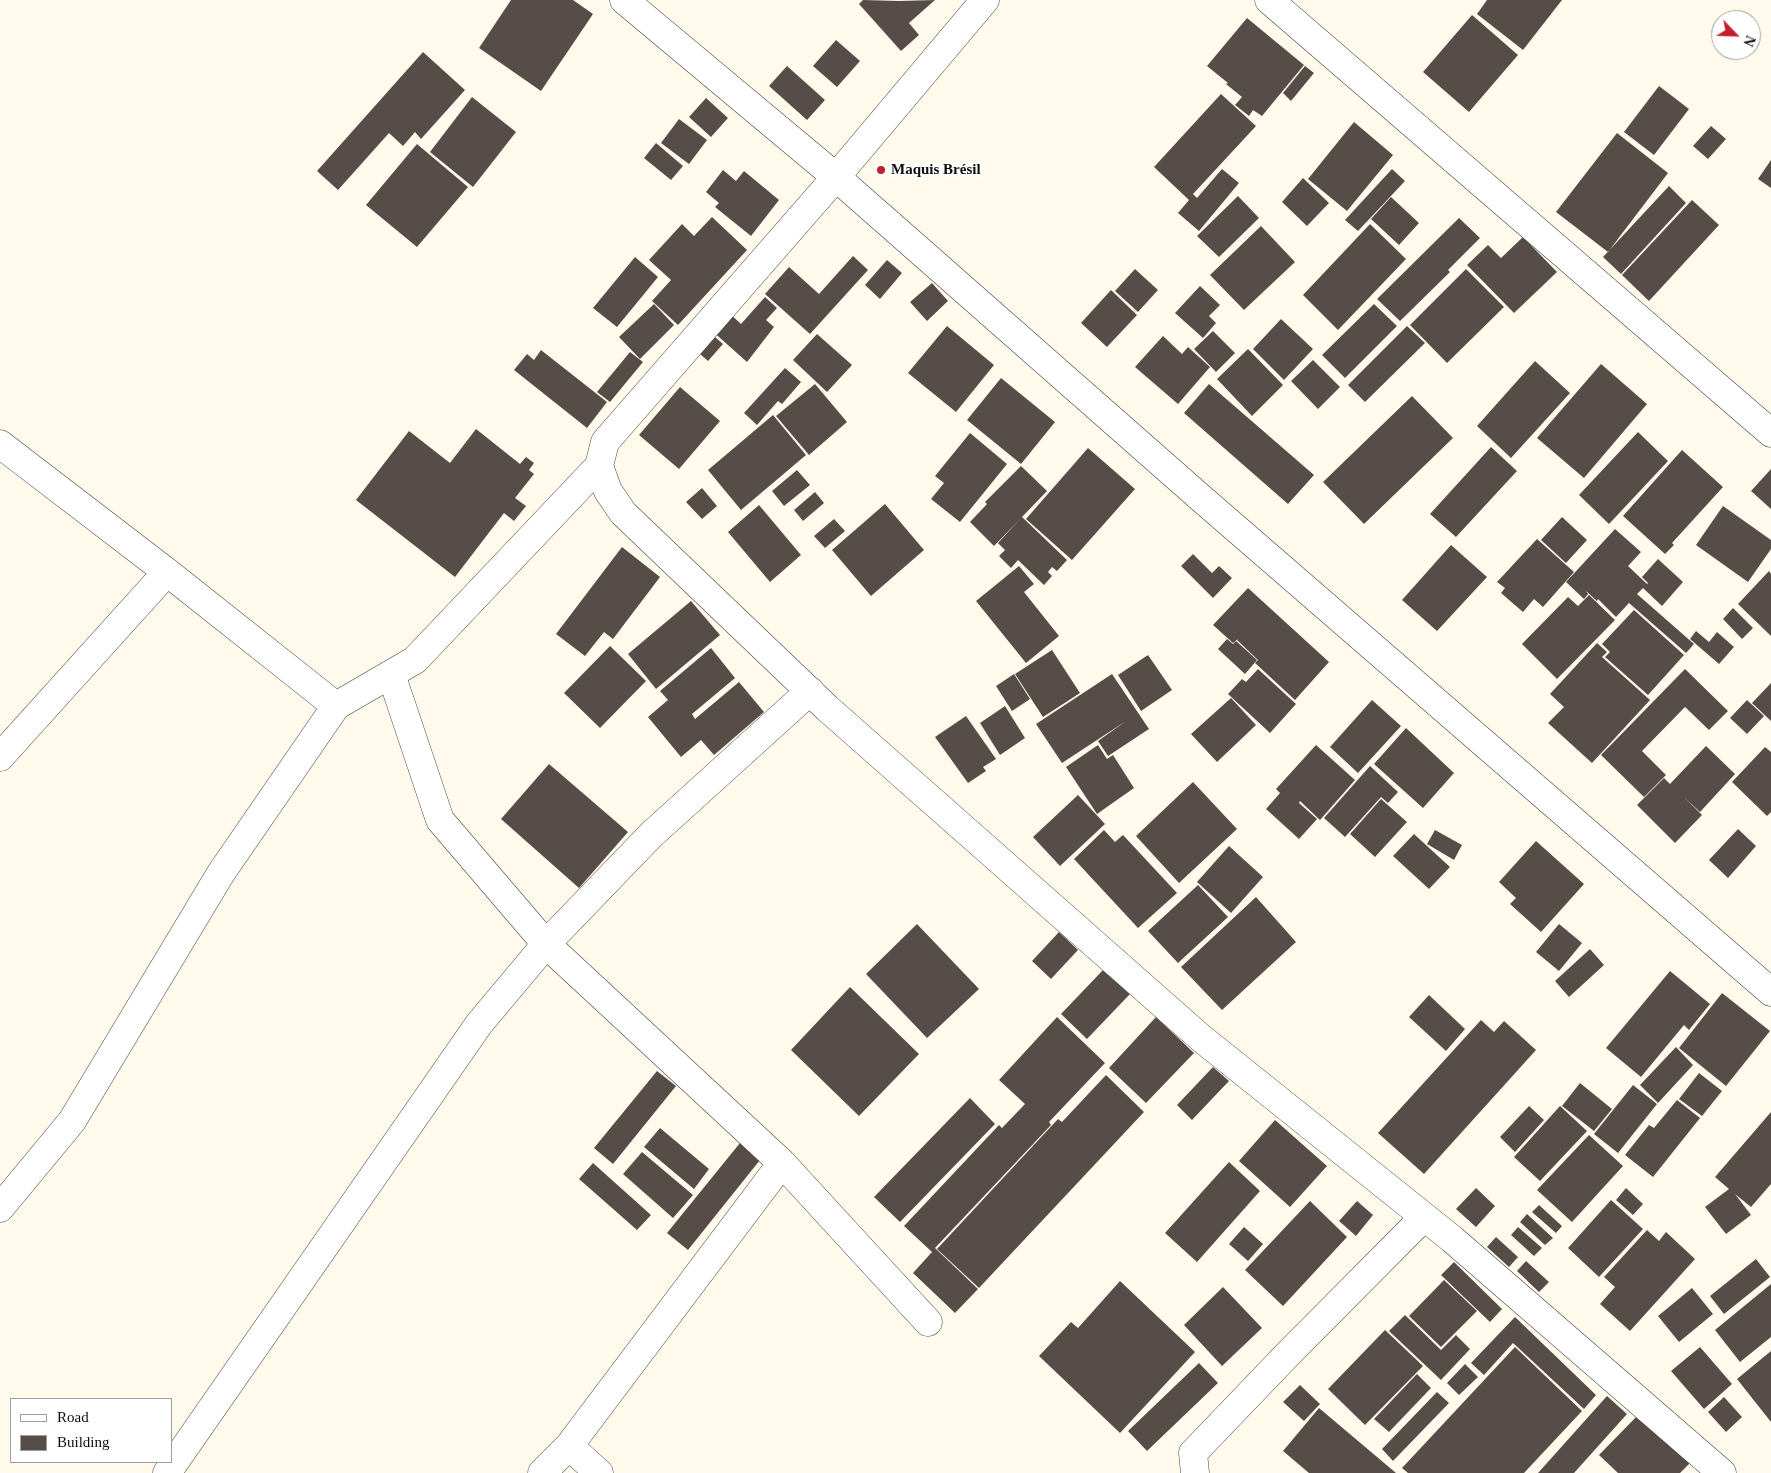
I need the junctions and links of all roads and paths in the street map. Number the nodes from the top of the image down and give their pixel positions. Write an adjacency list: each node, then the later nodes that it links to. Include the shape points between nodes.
1 (624, 0): 4 (street)
2 (985, 0): 4 (street)
3 (1269, 0): 5 (street)
4 (836, 177): 7 (street, via 605,442); 14 (street)
5 (1771, 433)
6 (0, 444): 8 (street)
7 (599, 466): 9 (street, via 415,660); 10 (street, via 608,491 623,513)
8 (167, 572): 11 (street); 12 (street)
9 (391, 674): 11 (street); 13 (street, via 440,820)
10 (810, 691): 13 (street, via 651,835); 17 (street, via 1201,1038)
11 (336, 706): 16 (street, via 221,873 72,1121)
12 (0, 757)
13 (546, 944): 15 (street); 20 (street, via 479,1024)
14 (1771, 992)
15 (782, 1164): 18 (street); 19 (street)
16 (0, 1208)
17 (1424, 1217): 23 (street, via 1192,1452); 24 (street)
18 (928, 1322)
19 (569, 1446): 21 (street); 22 (street)
20 (167, 1473)
21 (542, 1473)
22 (599, 1473)
23 (1195, 1473)
24 (1722, 1473)

